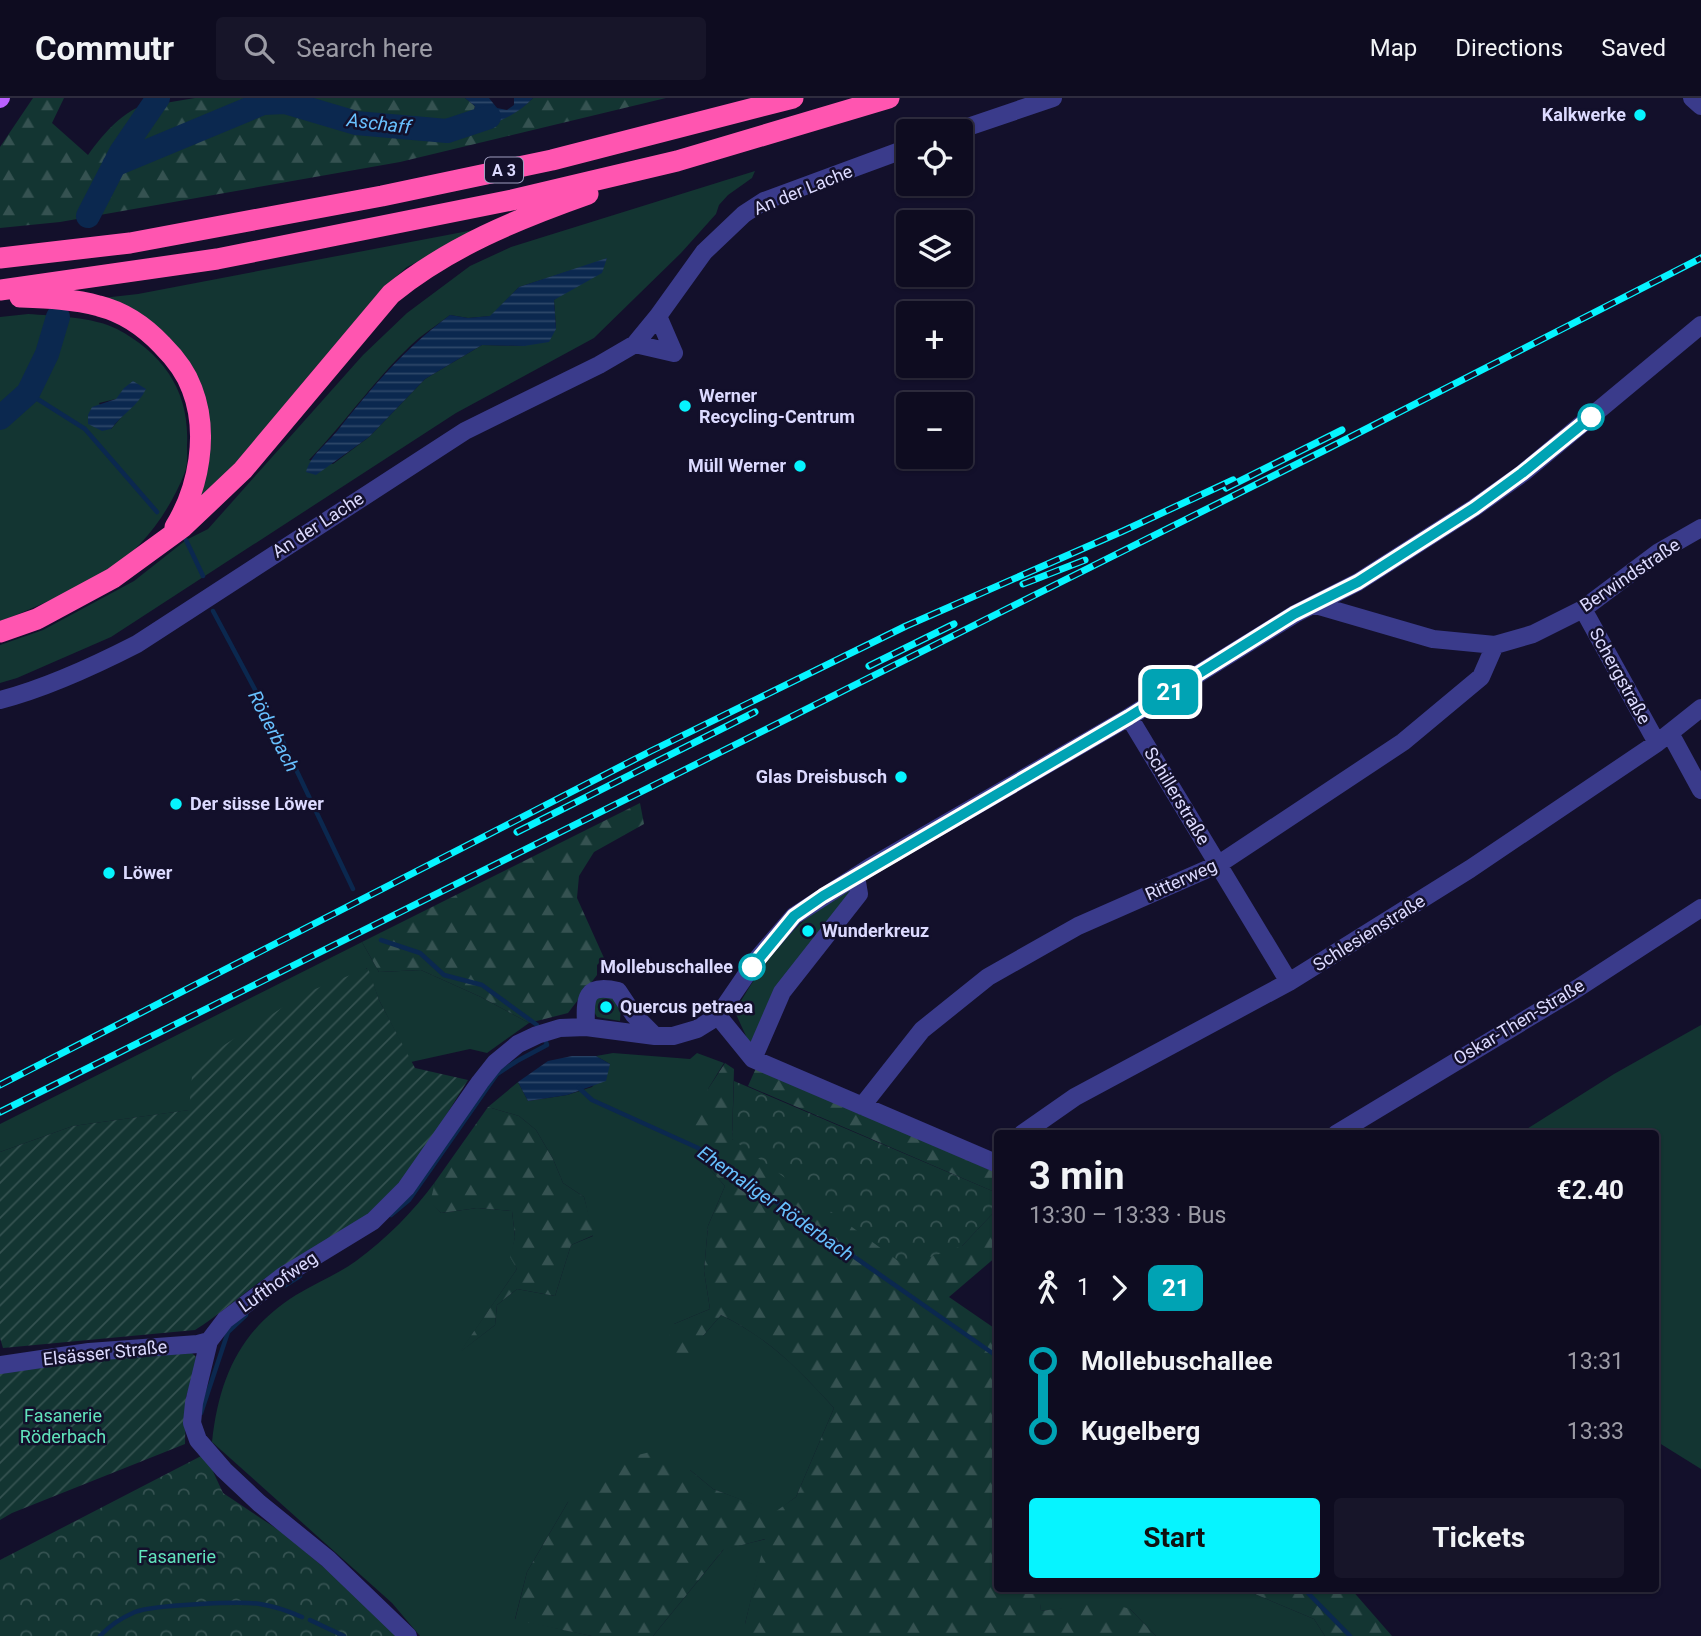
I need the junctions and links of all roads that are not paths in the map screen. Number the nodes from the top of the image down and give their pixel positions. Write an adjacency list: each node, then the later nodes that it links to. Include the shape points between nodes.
1 (793, 98): 9 (highway, A 3, via 552,160 382,196 130,243)
2 (889, 98): 8 (highway, A 3)
3 (1053, 98): 6 (street)
4 (1692, 98): 5 (street)
5 (1701, 106)
6 (973, 125)
7 (896, 152): 12 (street, An der Lache, via 764,201 704,251)
8 (677, 161): 10 (highway, A 3, via 230,257); 18 (highway, via 494,229 416,274 391,294 243,470)
9 (0, 258)
10 (0, 290)
11 (0, 297): 18 (highway, via 100,306 138,324 182,369 198,412 200,453 192,492)
12 (659, 316): 15 (street, An der Lache); 15 (street, via 674,353)
13 (1701, 325): 16 (street)
14 (1701, 342): 16 (street)
15 (635, 344): 23 (street, An der Lache, via 465,431 137,644)
16 (1673, 347): 19 (street, via 1605,407 1474,508)
17 (1701, 528): 20 (street, Berwindstraße, via 1659,552)
18 (168, 540): 21 (highway, via 113,578 37,619)
19 (1316, 605): 22 (street, Berwindstraße, via 1433,639); 25 (street, via 1294,614)
20 (1583, 609): 22 (street, Berwindstraße, via 1533,634); 26 (street, Schergstraße)
21 (0, 632)
22 (1495, 645): 28 (street, Ritterweg, via 1481,677 1403,742)
23 (0, 700)
24 (1701, 708): 26 (street, Schlesienstraße)
25 (1129, 717): 28 (street, Schillerstraße); 29 (street)
26 (1664, 738): 27 (street, Schergstraße); 31 (street, Schlesienstraße, via 1470,869)
27 (1701, 790)
28 (1219, 864): 31 (street, Schillerstraße); 36 (street, Ritterweg, via 1078,926 988,977 922,1030)
29 (856, 876): 32 (street, via 794,916); 35 (street, via 859,894 782,992)
30 (1701, 908): 38 (street, Oskar-Then-Straße)
31 (1289, 982): 37 (street, Schlesienstraße, via 1075,1097)
32 (718, 1016): 34 (street, Lufthofweg, via 697,1029); 35 (street)
33 (586, 1027): 34 (street, Lufthofweg); 34 (street, via 586,999 603,987 618,991); 40 (street, Lufthofweg, via 537,1035 495,1063 393,1202 373,1221 253,1297 225,1320)
34 (655, 1036)
35 (753, 1059): 36 (street)
36 (862, 1106): 39 (street)
37 (1028, 1130)
38 (1343, 1130)
39 (993, 1158)
40 (209, 1341): 41 (street, Elsässer Straße); 42 (street, Lufthofweg, via 194,1403 192,1423 198,1440 259,1503 328,1559)
41 (0, 1365)
42 (408, 1636)

